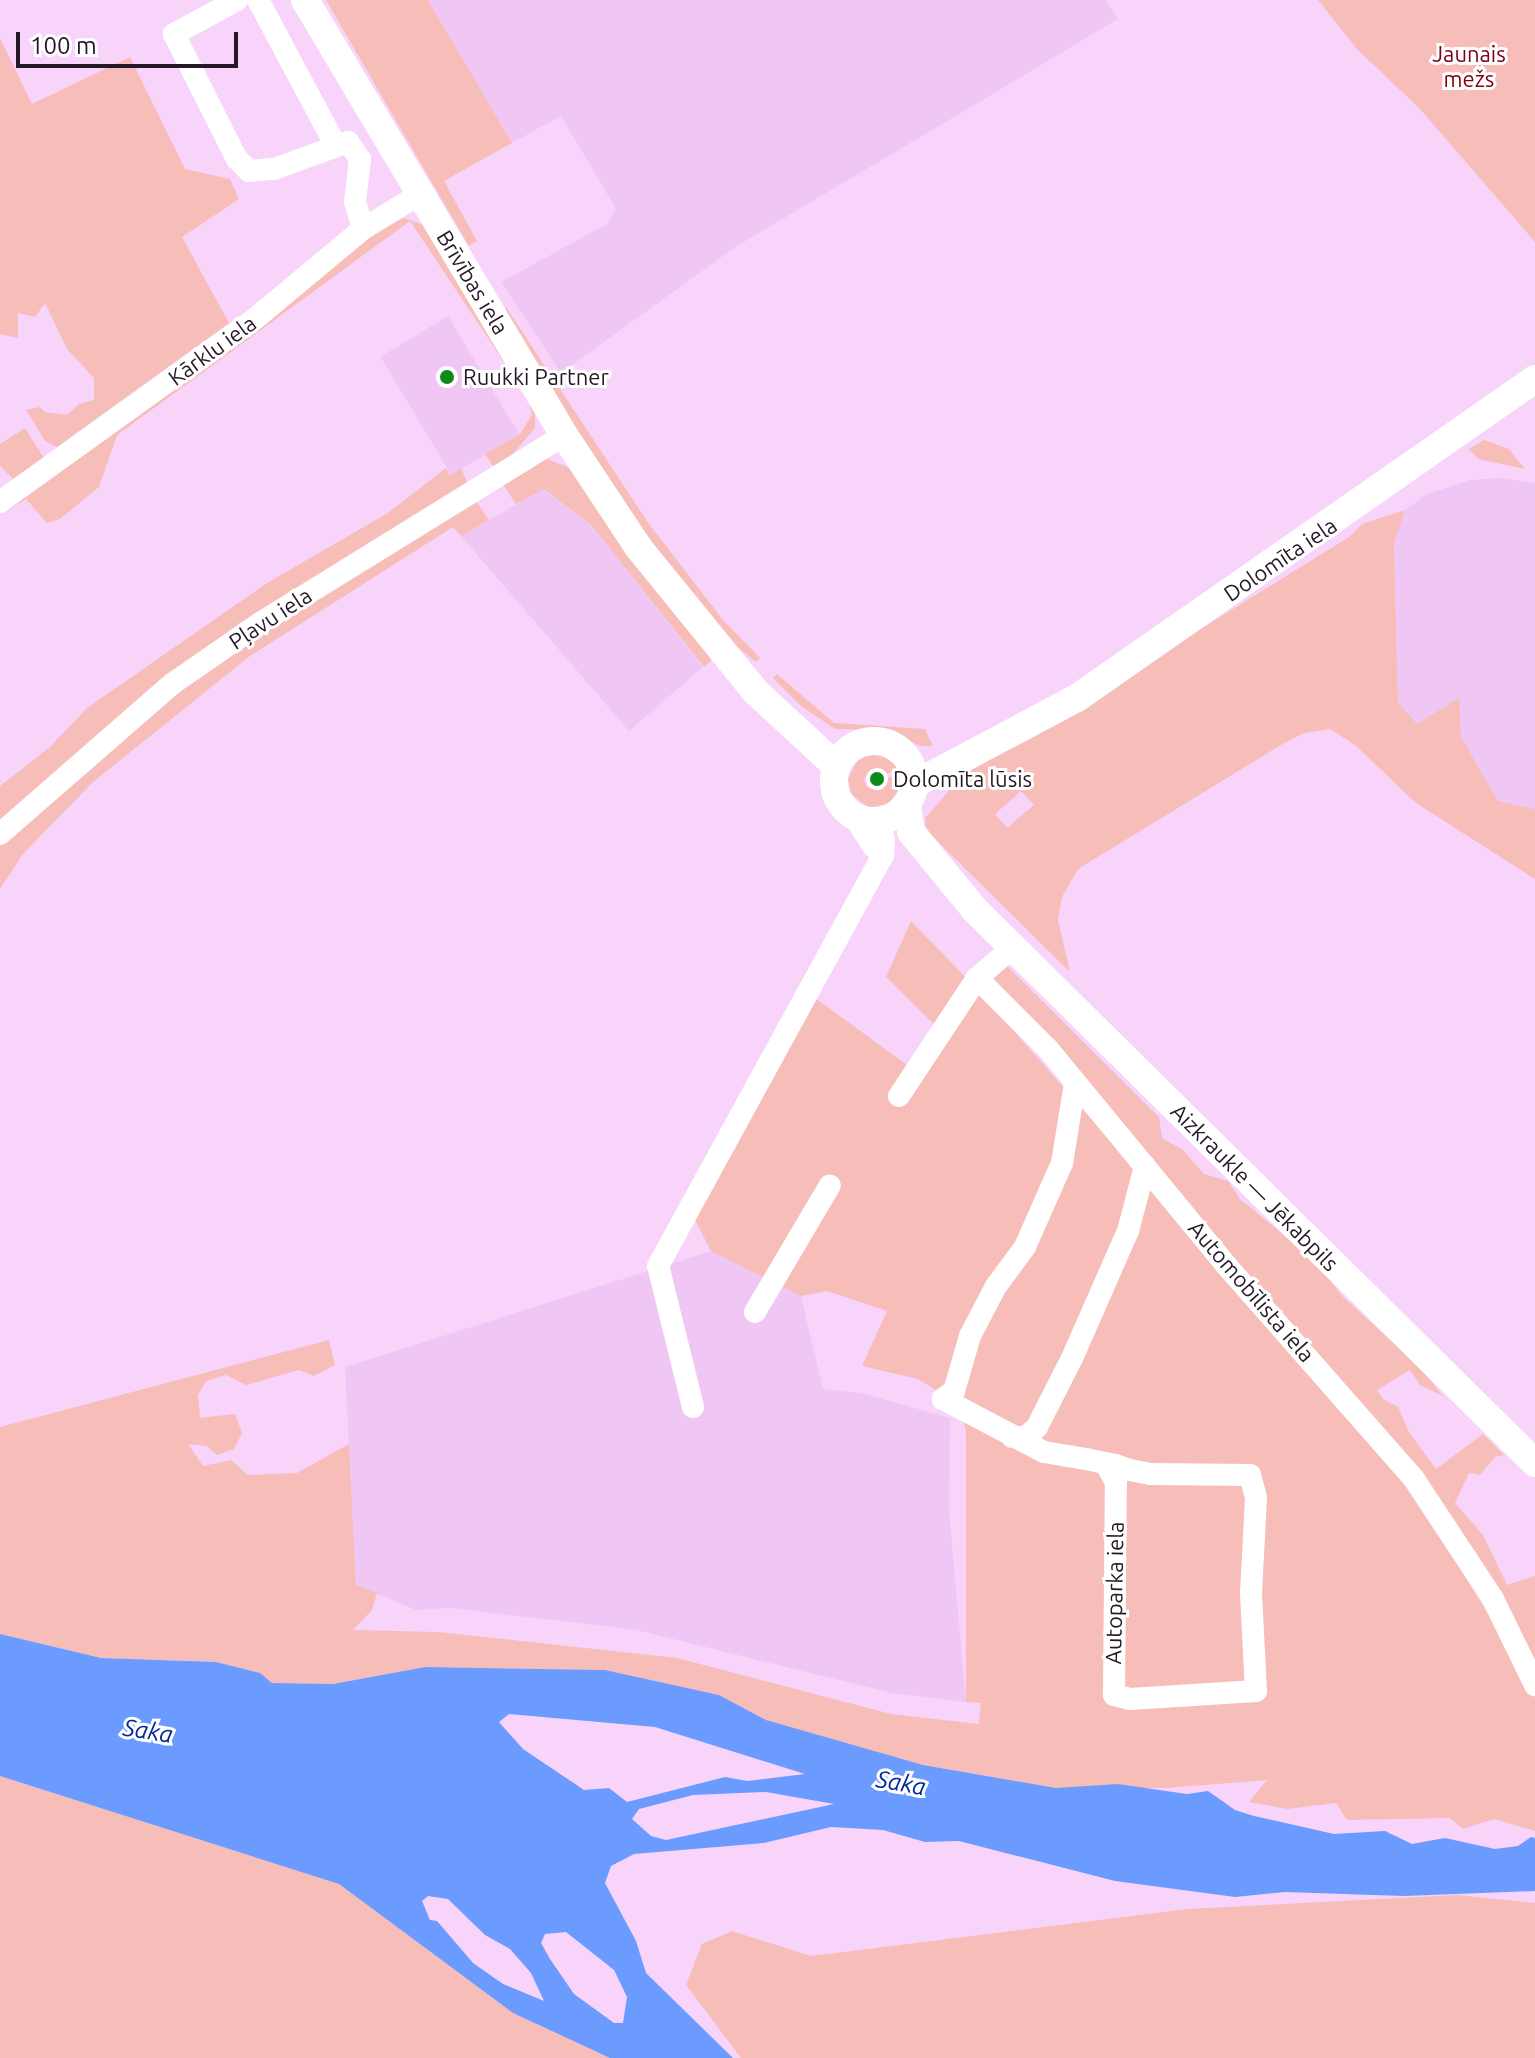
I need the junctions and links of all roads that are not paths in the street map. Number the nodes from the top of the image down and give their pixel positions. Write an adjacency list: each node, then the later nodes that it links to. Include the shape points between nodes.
1 (237, 0): 4 (street, via 174,34 241,165 249,171 274,169)
2 (258, 0): 4 (street)
3 (305, 0): 5 (main road, Brīvības iela)
4 (335, 144): 6 (street, via 348,142 360,159 355,202)
5 (420, 194): 6 (street, Kārklu iela); 8 (main road, Brīvības iela)
6 (363, 229): 9 (street, Kārklu iela, via 256,318)
7 (1535, 379): 11 (main road, Dolomīta iela, via 1077,698)
8 (564, 435): 10 (main road, Brīvības iela, via 638,547); 17 (street, Pļavu iela, via 260,623 172,684)
9 (0, 502)
10 (740, 669): 12 (main road, Brīvības iela, via 804,719 845,741); 14 (main road, Brīvības iela, via 756,692)
11 (1019, 730): 13 (main road, Dolomīta iela, via 919,754); 15 (main road, Dolomīta iela)
12 (861, 743): 13 (main road, via 883,741); 14 (main road)
13 (903, 752): 15 (main road)
14 (836, 766): 16 (main road, via 838,800)
15 (911, 795): 16 (main road); 18 (main road, Aizkraukle — Jēkabpils, via 911,832)
16 (871, 820): 18 (main road, Aizkraukle — Jēkabpils); 26 (street, via 874,868 658,1266)
17 (0, 834)
18 (975, 910): 19 (main road, Aizkraukle — Jēkabpils)
19 (1013, 947): 20 (street); 29 (main road, Aizkraukle — Jēkabpils)
20 (977, 978): 21 (street, Automobīlista iela); 22 (street)
21 (1075, 1083): 23 (street, Automobīlista iela); 27 (street, Autoparka iela, via 1077,1099 1062,1163 1025,1247 996,1286 970,1336 954,1391 943,1399)
22 (899, 1096)
23 (1145, 1166): 27 (street, via 1128,1231 1073,1356 1037,1427 1026,1437); 30 (street, Automobīlista iela, via 1444,1517 1493,1599)
24 (830, 1185): 25 (street)
25 (755, 1312)
26 (693, 1407)
27 (1012, 1437): 28 (street, Autoparka iela, via 1044,1452)
28 (1105, 1463): 28 (street, Autoparka iela, via 1116,1482 1114,1695 1130,1699 1256,1691 1253,1478 1245,1473 1203,1478 1151,1474)
29 (1535, 1463)
30 (1535, 1685)

